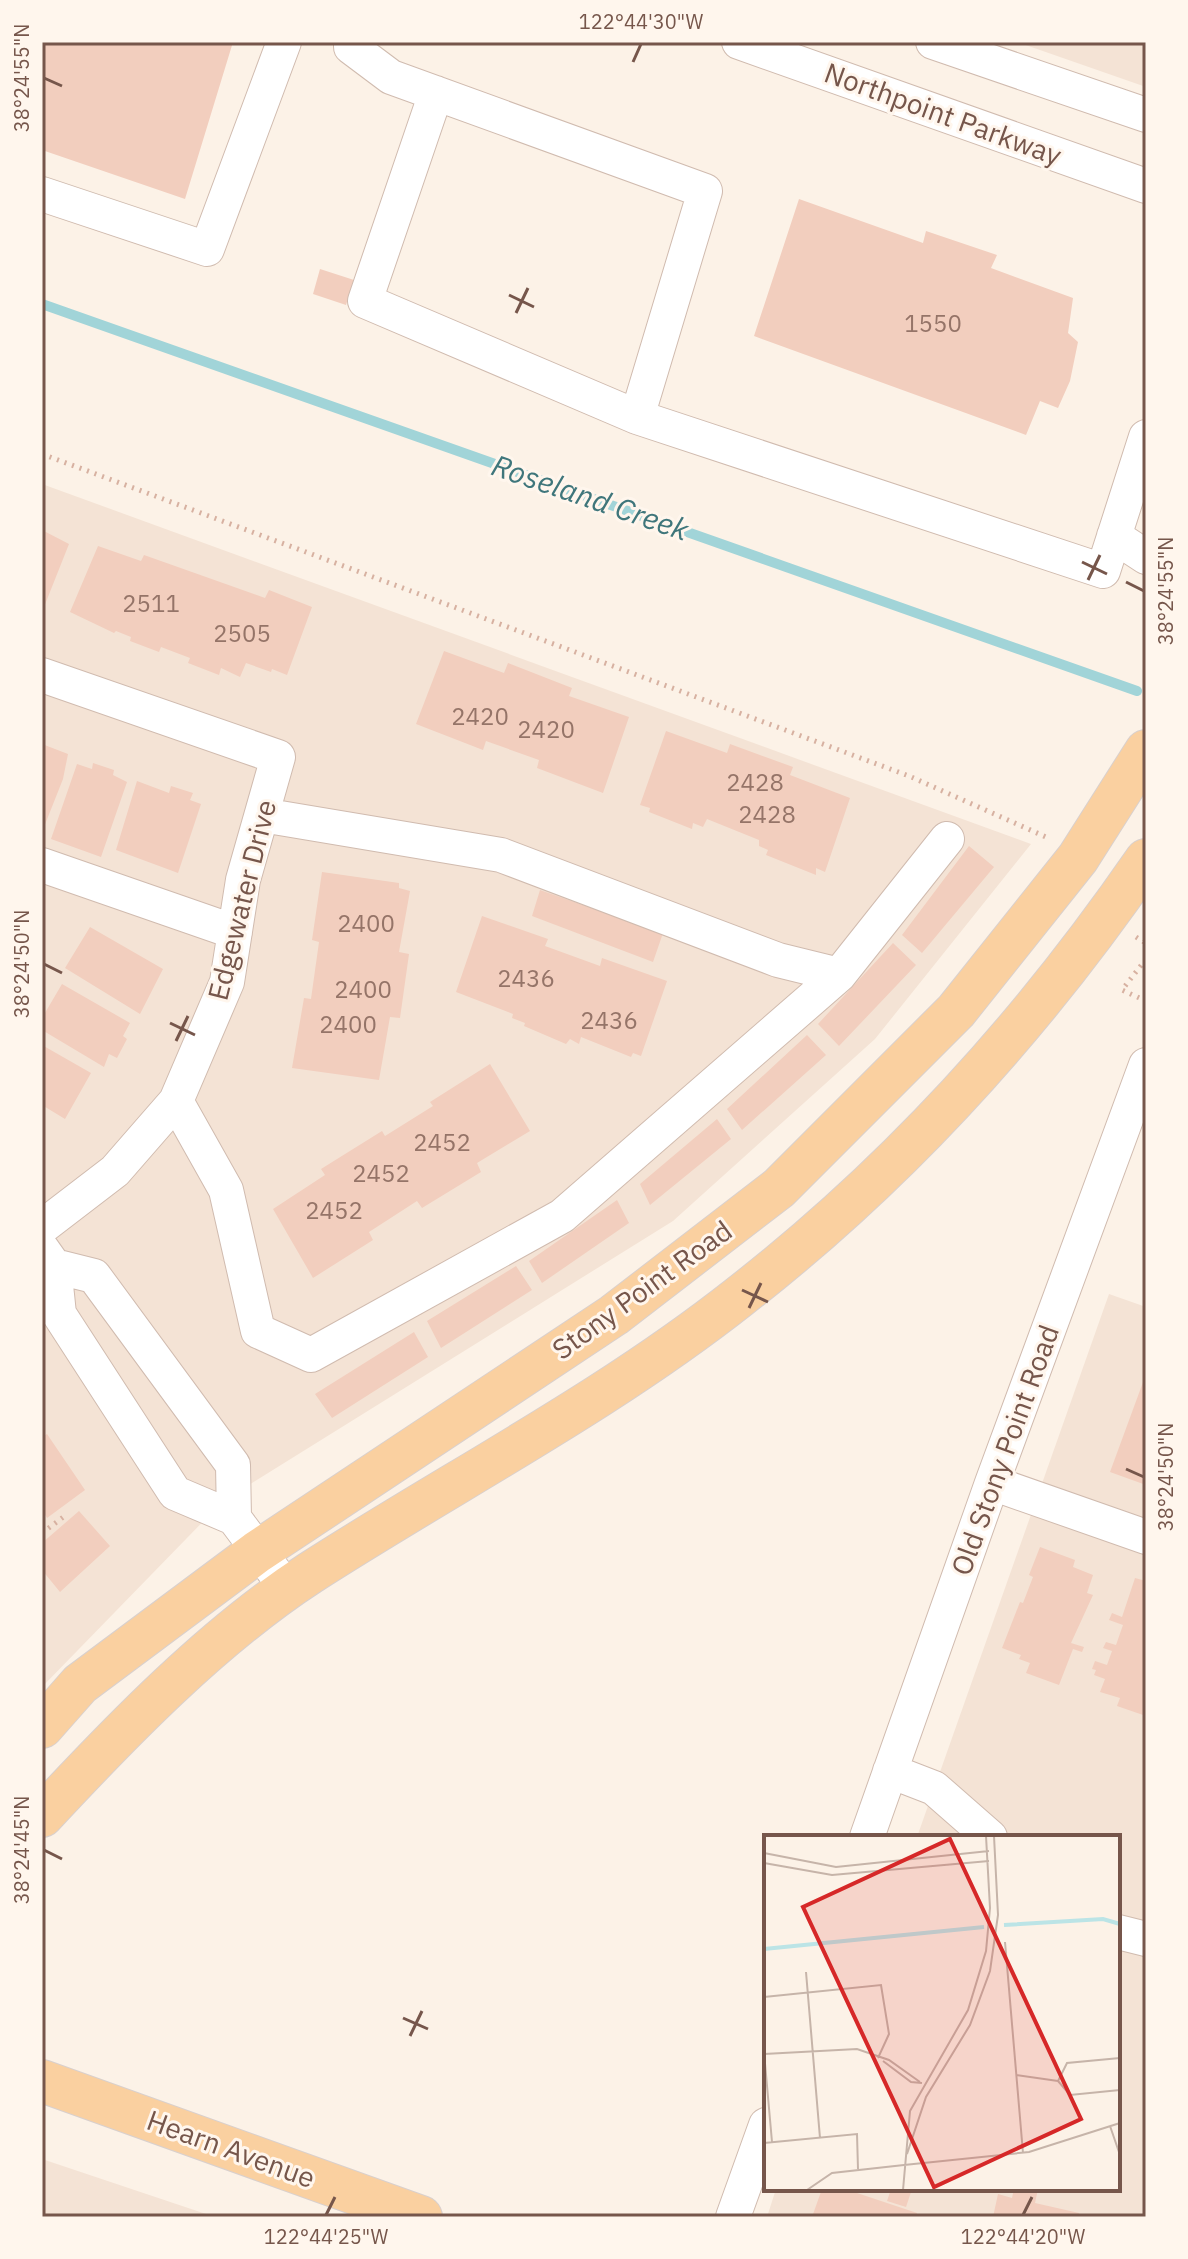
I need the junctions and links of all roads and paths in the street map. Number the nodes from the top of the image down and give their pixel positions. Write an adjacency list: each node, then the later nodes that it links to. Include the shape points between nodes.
1 (284, 42): 8 (street, via 207,249)
2 (351, 42): 5 (street, via 391,77)
3 (739, 42): 7 (street, Northpoint Parkway)
4 (933, 42): 6 (street)
5 (436, 93): 9 (street, via 365,301); 9 (street, via 705,191)
6 (1146, 115)
7 (1146, 186)
8 (42, 194)
9 (637, 417): 12 (street, via 1103,571)
10 (1146, 437): 12 (street)
11 (42, 454): 18 (path, via 909,776 1052,839)
12 (1130, 538): 13 (street)
13 (1146, 557)
14 (42, 675): 16 (street, Edgewater Drive, via 278,757)
15 (1146, 751): 18 (main road, Stony Point Road)
16 (262, 815): 22 (street, Edgewater Drive); 25 (street, via 501,855 778,960)
17 (947, 839): 25 (street)
18 (1078, 858): 34 (main road, Stony Point Road, via 956,1011 779,1188 614,1315)
19 (1146, 860): 21 (main road, Stony Point Road)
20 (42, 865): 22 (street)
21 (1104, 916): 23 (path); 36 (main road, Stony Point Road, via 1043,999 939,1115 865,1189 740,1297 634,1372)
22 (235, 932): 28 (street, Edgewater Drive, via 227,982)
23 (1146, 939)
24 (1146, 959): 26 (path, via 1122,990)
25 (839, 975): 28 (street, via 562,1216 311,1355 258,1331 226,1190)
26 (1146, 1001)
27 (1146, 1065): 31 (street, Old Stony Point Road)
28 (176, 1101): 29 (street, Edgewater Drive, via 115,1171)
29 (42, 1227)
30 (48, 1258): 34 (street, via 59,1314 175,1493); 34 (street, via 94,1276 233,1465)
31 (992, 1483): 35 (street); 38 (street, Old Stony Point Road)
32 (66, 1515): 33 (path)
33 (42, 1533)
34 (247, 1534): 36 (street); 37 (main road, Stony Point Road, via 80,1684)
35 (1146, 1537)
36 (288, 1590): 39 (main road, Stony Point Road, via 117,1735)
37 (42, 1727)
38 (890, 1771): 40 (street, Old Stony Point Road); 41 (street, via 934,1788)
39 (42, 1816)
40 (868, 1835)
41 (988, 1835)
42 (1120, 1932): 43 (street)
43 (1146, 1939)
44 (42, 2081): 46 (main road, Hearn Avenue)
45 (764, 2131): 47 (street)
46 (421, 2217)
47 (733, 2217)

